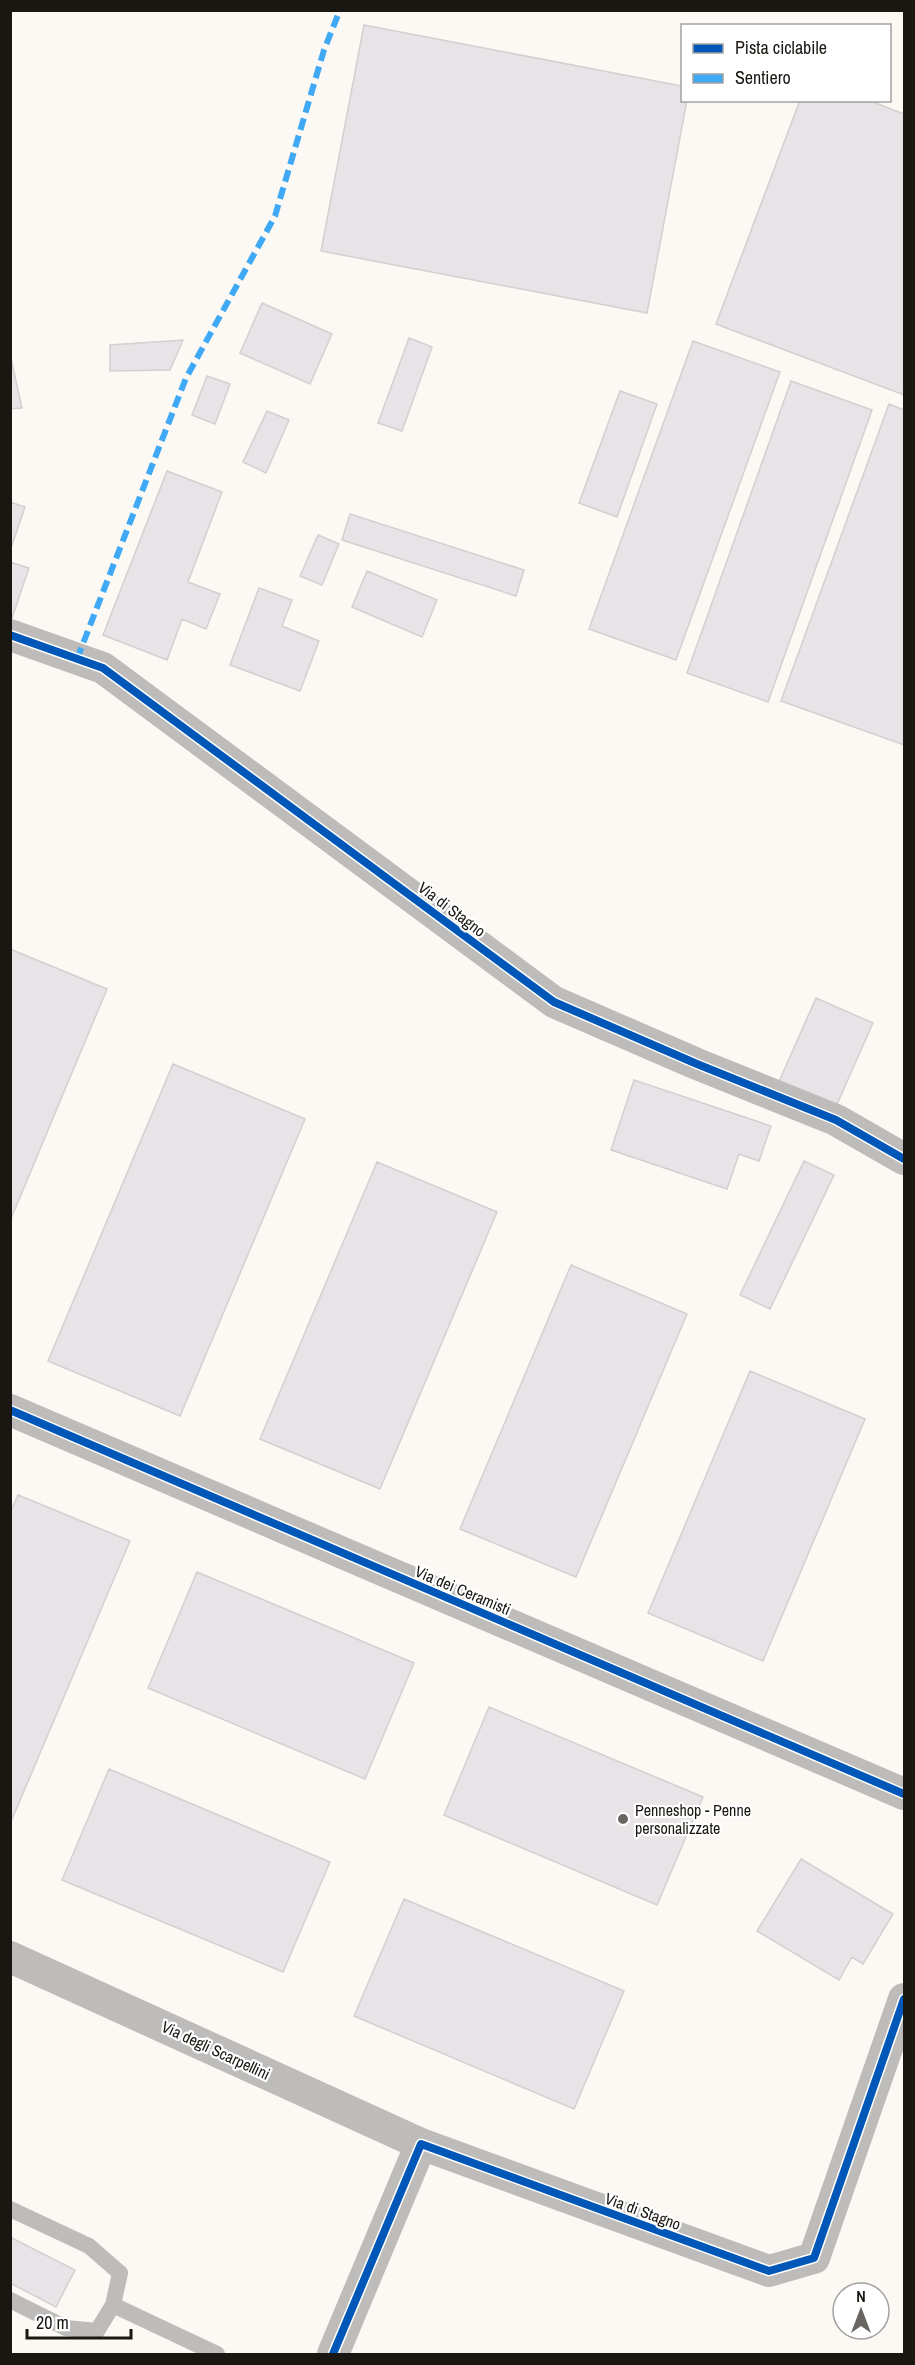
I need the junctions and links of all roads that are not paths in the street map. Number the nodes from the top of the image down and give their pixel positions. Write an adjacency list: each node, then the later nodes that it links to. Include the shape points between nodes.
1 (10, 635): 2 (street, Via di Stagno, via 103,668 555,1002 697,1065 836,1120)
2 (904, 1160)
3 (10, 1410): 4 (street, Via dei Ceramisti)
4 (904, 1794)
5 (10, 1957): 7 (street, Via degli Scarpellini)
6 (904, 1999): 7 (street, Via di Stagno, via 814,2258 769,2271)
7 (421, 2144): 12 (street)
8 (10, 2209): 10 (lane, via 89,2246 120,2273)
9 (10, 2300): 10 (lane, via 66,2328 97,2331)
10 (113, 2305): 11 (lane)
11 (210, 2353)
12 (333, 2355)

